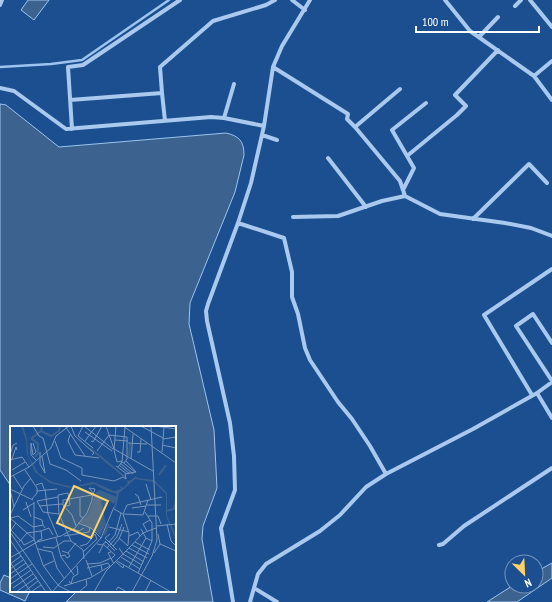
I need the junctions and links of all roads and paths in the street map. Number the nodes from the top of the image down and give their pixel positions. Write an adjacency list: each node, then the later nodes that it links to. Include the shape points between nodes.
1 (2, 0): 9 (street)
2 (180, 0): 23 (street, via 83,65 68,67)
3 (275, 0): 22 (street, via 266,6 213,21 160,67)
4 (292, 0): 11 (street)
5 (310, 0): 11 (street)
6 (445, 0): 14 (street, via 470,31)
7 (522, 0): 10 (street)
8 (530, 0): 13 (street)
9 (0, 5)
10 (514, 6)
11 (305, 10): 17 (street, via 282,46)
12 (498, 17): 14 (street)
13 (552, 27)
14 (479, 37): 15 (street)
15 (498, 50): 18 (street); 33 (street, via 455,95 466,106)
16 (552, 60): 18 (street)
17 (273, 67): 28 (street); 29 (street, via 348,114 347,119)
18 (534, 76): 24 (street)
19 (234, 84): 26 (street)
20 (0, 88): 30 (street, via 14,91 66,129)
21 (400, 89): 29 (street)
22 (162, 93): 23 (street); 27 (street)
23 (70, 100): 30 (street)
24 (552, 100)
25 (426, 103): 33 (street, via 392,130)
26 (224, 118): 27 (street); 28 (street)
27 (165, 121): 30 (street)
28 (264, 126): 31 (street)
29 (355, 126): 36 (street, via 400,182)
30 (72, 129)
31 (262, 135): 32 (street); 41 (street, via 251,183)
32 (277, 140)
33 (407, 156): 36 (street, via 414,168)
34 (328, 158): 38 (street)
35 (547, 183): 40 (street, via 529,164)
36 (403, 190): 37 (street)
37 (405, 196): 38 (street); 40 (street, via 440,214)
38 (366, 207): 39 (street, via 338,216)
39 (293, 217)
40 (473, 219): 42 (street, via 531,228)
41 (238, 223): 50 (street, via 284,238 292,272 292,297 310,360 352,419); 53 (street, via 206,311 230,423 233,453 236,490 221,528)
42 (552, 236)
43 (552, 269): 47 (street, via 484,315)
44 (552, 343): 45 (street, via 533,314 516,326)
45 (552, 382): 46 (street)
46 (537, 393): 47 (street); 48 (street)
47 (532, 395): 50 (street)
48 (552, 418)
49 (552, 468): 51 (street)
50 (386, 474): 52 (street, via 366,487 340,515 320,531 266,564 258,574)
51 (439, 545)
52 (254, 588): 54 (street); 55 (street)
53 (232, 602)
54 (250, 602)
55 (277, 602)

